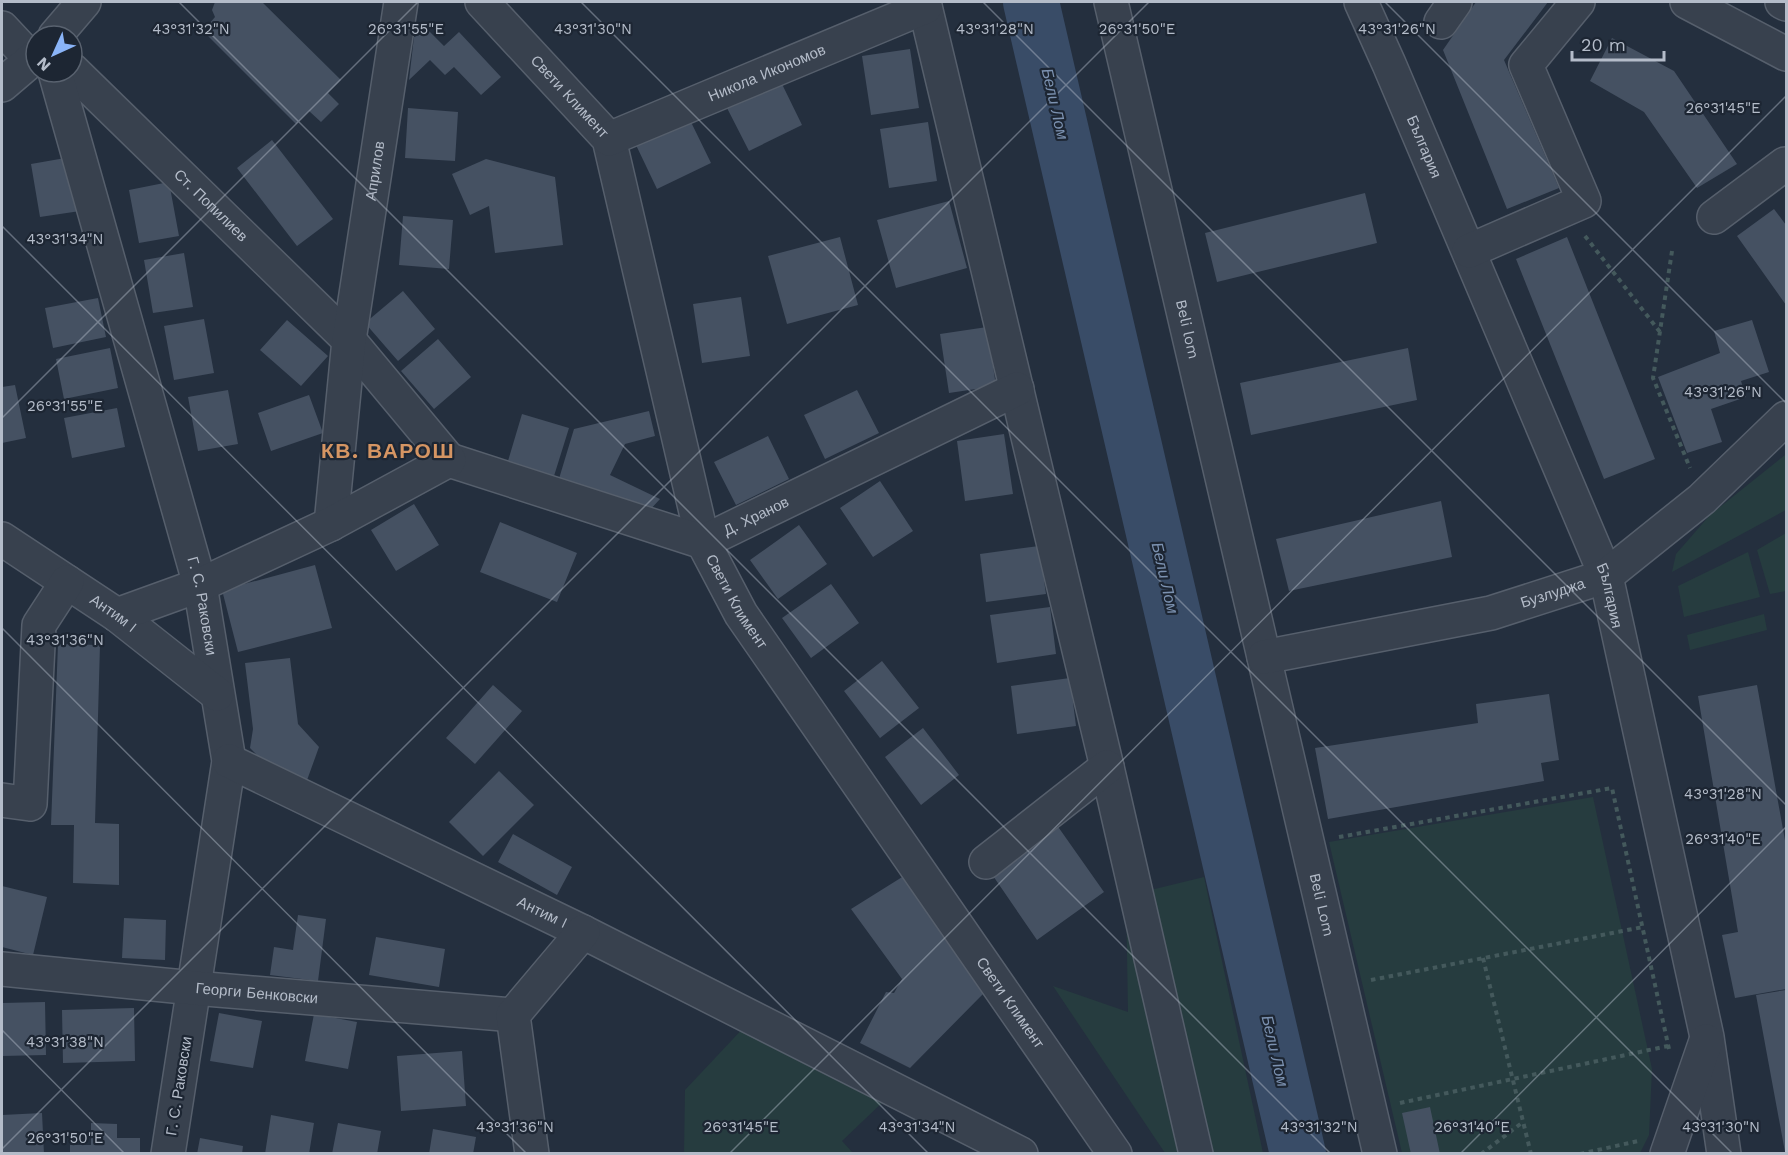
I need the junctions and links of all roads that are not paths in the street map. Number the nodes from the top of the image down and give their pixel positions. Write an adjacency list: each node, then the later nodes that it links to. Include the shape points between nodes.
1 (84, 2): 12 (street)
2 (401, 2): 25 (street, Априлов)
3 (482, 2): 21 (street, Свети Климент)
4 (1111, 2): 36 (street, Beli lom)
5 (1361, 2): 16 (street)
6 (1376, 2): 16 (street)
7 (1578, 2): 24 (street, via 1526,65 1584,201)
8 (1687, 2): 15 (street)
9 (1782, 2): 11 (street)
10 (925, 4): 21 (street, Никола Икономов); 26 (street)
11 (1786, 4)
12 (65, 24)
13 (2, 28): 14 (street)
14 (24, 48)
15 (1786, 54)
16 (1389, 64): 24 (street, България)
17 (24, 73): 20 (street)
18 (84, 82): 25 (street, Ст. Попилиев)
19 (47, 84): 34 (street, Г. С. Раковски)
20 (2, 85)
21 (609, 139): 31 (street, Свети Климент)
22 (1786, 165): 23 (street)
23 (1714, 217)
24 (1468, 251): 32 (street, България)
25 (349, 340): 28 (street, Ст. Попилиев); 29 (street, Априлов)
26 (1017, 389): 31 (street, Д. Хранов); 39 (street)
27 (1786, 418): 32 (street, Бузлуджа, via 1702,499)
28 (449, 460): 29 (street); 31 (street)
29 (331, 524): 34 (street)
30 (2, 539): 33 (street, Антим I)
31 (704, 543): 51 (street, Свети Климент, via 741,614)
32 (1606, 576): 36 (street, Бузлуджа, via 1491,613); 46 (street, България)
33 (67, 582): 35 (street, Антим I); 40 (street, via 39,625)
34 (200, 585): 35 (street); 37 (street, Г. С. Раковски)
35 (117, 615): 37 (street, Антим I)
36 (1264, 657): 53 (street, Beli Lom)
37 (217, 694): 38 (street, Г. С. Раковски)
38 (229, 761): 42 (street, Антим I); 44 (street, Г. С. Раковски)
39 (1107, 767): 41 (street); 52 (street)
40 (16, 802)
41 (986, 862)
42 (583, 932): 45 (street); 50 (street, Антим I)
43 (2, 969): 44 (street, Георги Бенковски)
44 (194, 988): 45 (street, Георги Бенковски); 48 (street, Г. С. Раковски)
45 (513, 1015): 49 (street)
46 (1707, 1037): 47 (street); 54 (street, България)
47 (1656, 1147)
48 (168, 1154)
49 (532, 1154)
50 (1021, 1154)
51 (1115, 1154)
52 (1196, 1154)
53 (1380, 1154)
54 (1725, 1154)

